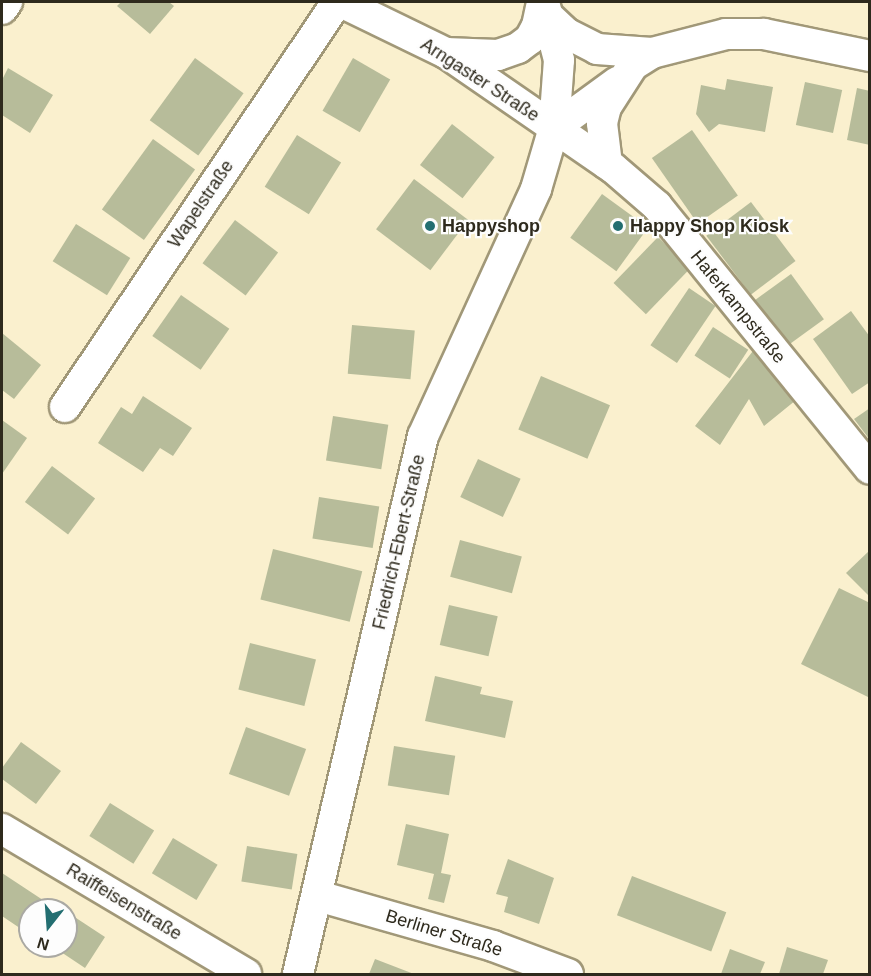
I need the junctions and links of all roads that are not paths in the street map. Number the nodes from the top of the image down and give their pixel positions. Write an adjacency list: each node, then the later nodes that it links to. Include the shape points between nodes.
1 (7, 2): 4 (street)
2 (339, 2): 5 (street, Arngaster Straße); 11 (street, Wapelstraße)
3 (545, 7): 5 (street, via 530,39 518,48 498,55); 6 (street, via 566,33 597,49); 9 (street, via 560,60)
4 (2, 9)
5 (446, 53): 9 (street, Arngaster Straße)
6 (652, 53): 7 (street, via 726,34 764,34); 8 (street, via 633,64)
7 (870, 56)
8 (624, 78): 9 (street); 10 (street, via 611,94 602,123)
9 (554, 128): 10 (street, Haferkampstraße); 14 (street, Friedrich-Ebert-Straße, via 536,189 423,436)
10 (607, 164): 12 (street, Haferkampstraße, via 657,206)
11 (64, 407)
12 (870, 469)
13 (2, 830): 15 (street, Raiffeisenstraße)
14 (318, 896): 16 (street, Friedrich-Ebert-Straße); 17 (street, Berliner Straße, via 493,946)
15 (246, 975)
16 (298, 975)
17 (568, 975)

